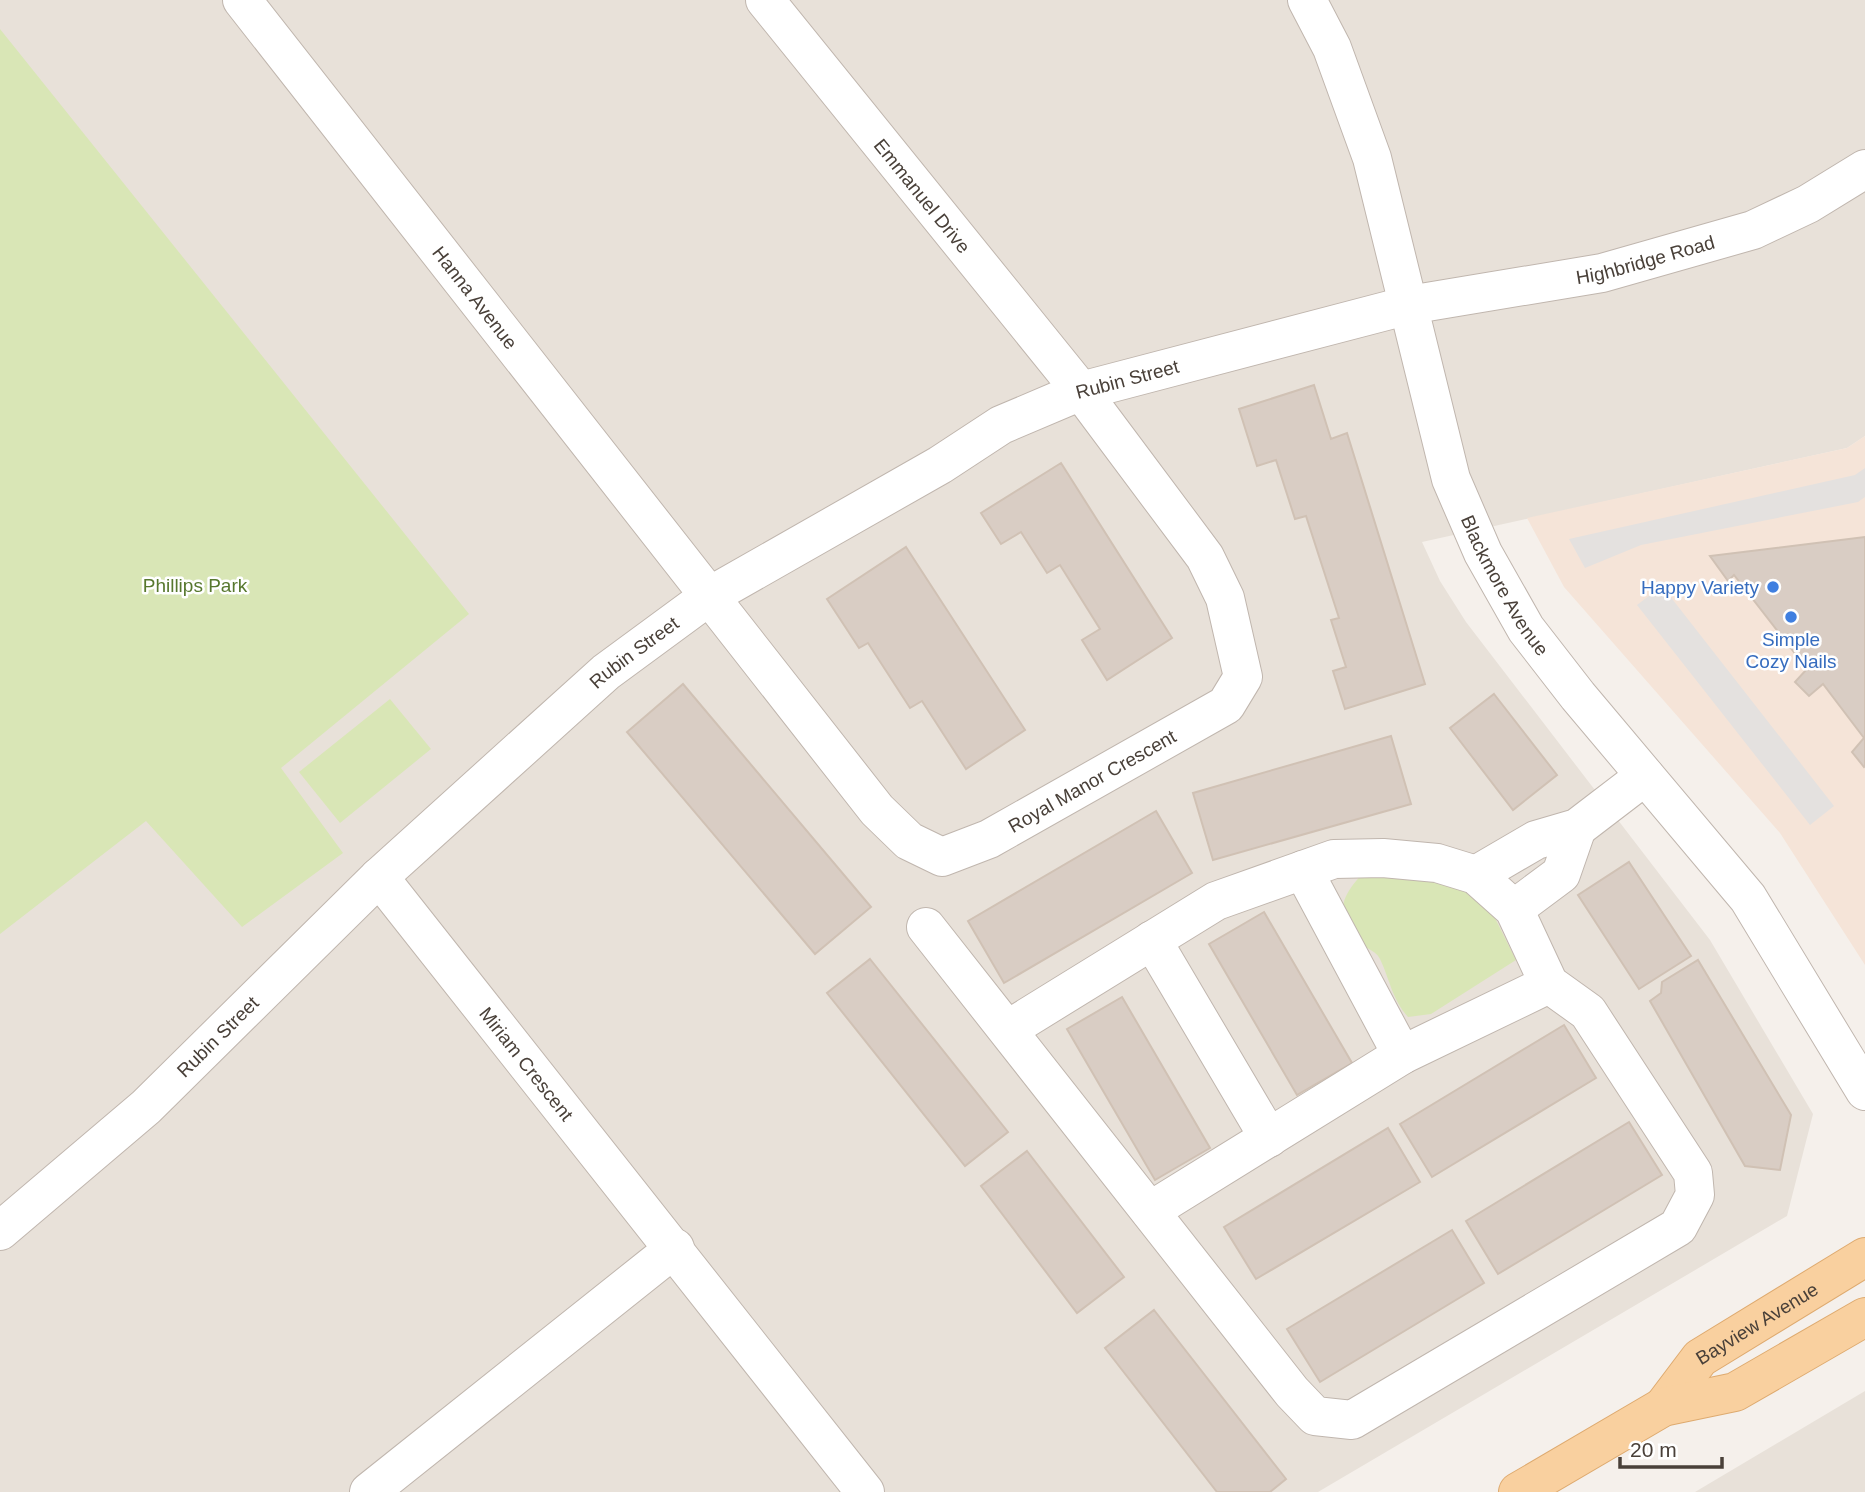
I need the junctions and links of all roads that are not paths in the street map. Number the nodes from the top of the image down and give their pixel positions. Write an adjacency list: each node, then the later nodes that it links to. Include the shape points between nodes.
1 (242, 0): 7 (street, Hanna Avenue)
2 (765, 0): 6 (street, Emmanuel Drive)
3 (1307, 0): 5 (street, Blackmore Avenue, via 1332,48 1372,158)
4 (1865, 169): 5 (street, Highbridge Road, via 1753,230 1602,273)
5 (1409, 305): 6 (street, Rubin Street); 8 (street, Blackmore Avenue, via 1451,479 1483,553 1526,629)
6 (1081, 391): 7 (street, Rubin Street, via 1000,425 940,465); 7 (street, Royal Manor Crescent, via 1205,557 1225,598 1243,677 1226,705 989,839 942,856 909,841 877,810)
7 (708, 597): 12 (street, Rubin Street, via 606,671)
8 (1645, 776): 9 (street); 19 (street, Blackmore Avenue, via 1748,898)
9 (1577, 828): 11 (street, via 1536,840); 13 (street, via 1561,874)
10 (1303, 870): 11 (street, via 1334,859 1383,858 1437,863); 15 (street, via 1216,901); 18 (street)
11 (1476, 875): 13 (street)
12 (379, 877): 22 (street, Rubin Street, via 146,1107); 23 (street, Miriam Crescent)
13 (1514, 909): 16 (street)
14 (926, 927): 17 (street)
15 (1153, 940): 17 (street); 20 (street)
16 (1549, 984): 18 (street); 21 (street, via 1588,1012 1693,1173 1695,1195 1678,1227 1352,1420 1315,1416)
17 (1007, 1030): 21 (street)
18 (1402, 1055): 20 (street)
19 (1865, 1091)
20 (1269, 1138): 21 (street)
21 (1150, 1211)
22 (0, 1231)
23 (675, 1248): 27 (street); 28 (street, Miriam Crescent)
24 (1865, 1257): 26 (main road, Bayview Avenue, via 1700,1358)
25 (1865, 1317): 26 (main road, Bayview Avenue, via 1735,1392)
26 (1663, 1407): 29 (main road, Bayview Avenue)
27 (369, 1492)
28 (865, 1492)
29 (1518, 1492)

